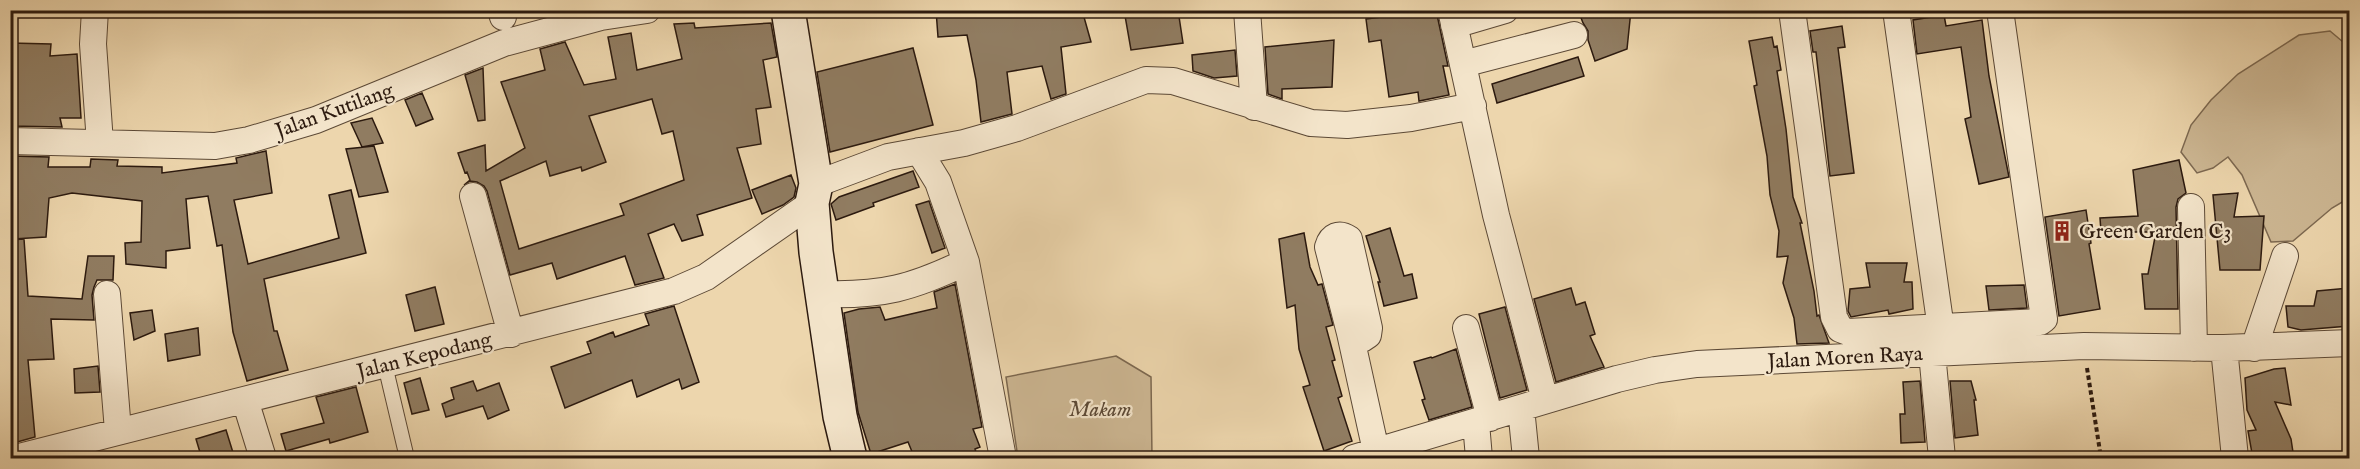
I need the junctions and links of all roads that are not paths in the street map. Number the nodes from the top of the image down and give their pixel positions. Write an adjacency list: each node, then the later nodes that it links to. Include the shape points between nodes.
1 (95, 10): 15 (street, via 93,44)
2 (647, 10): 15 (street, Jalan Kutilang, via 601,17 504,43 316,120 249,140 215,146)
3 (788, 10): 19 (main road)
4 (1247, 10): 13 (street)
5 (1506, 10): 9 (street)
6 (1792, 10): 28 (street, via 1836,323 1848,332)
7 (1896, 10): 28 (street)
8 (2000, 10): 28 (street, via 2044,319)
9 (1453, 18): 11 (street)
10 (1574, 35): 11 (street)
11 (1464, 64): 12 (street)
12 (1473, 106): 13 (street, via 1347,125 1311,123); 34 (street)
13 (1254, 107): 16 (street, via 1173,81 1146,80 1017,128 964,142)
14 (10, 141): 15 (street, Jalan Kutilang)
15 (100, 143)
16 (927, 165): 19 (street, via 888,157); 21 (street, via 951,214)
17 (473, 196): 26 (street)
18 (2191, 207): 29 (street)
19 (814, 216): 23 (main road); 26 (street, Jalan Kepodang, via 685,286 642,301)
20 (2285, 256): 31 (street)
21 (966, 262): 23 (street, via 896,290 861,295); 42 (street)
22 (106, 294): 36 (street)
23 (822, 294): 41 (main road)
24 (1466, 328): 35 (street)
25 (1350, 333): 37 (street)
26 (511, 334): 32 (street, Jalan Kepodang)
27 (2349, 343): 31 (street, Jalan Moren Raya)
28 (1939, 344): 29 (street, Jalan Moren Raya); 34 (street, Jalan Moren Raya, via 1655,370); 45 (street)
29 (2194, 348): 30 (street, Jalan Moren Raya)
30 (2224, 348): 31 (street, Jalan Moren Raya); 46 (street)
31 (2254, 348)
32 (385, 365): 33 (street, Jalan Kepodang); 40 (lane)
33 (245, 400): 36 (street, Jalan Kepodang); 39 (street)
34 (1533, 404): 35 (street, Jalan Moren Raya); 44 (street)
35 (1483, 420): 37 (street, Jalan Moren Raya); 43 (street)
36 (118, 431): 38 (street, Jalan Kepodang)
37 (1361, 457)
38 (15, 459)
39 (263, 459)
40 (407, 459)
41 (850, 459)
42 (1003, 459)
43 (1479, 459)
44 (1526, 459)
45 (1942, 459)
46 (2235, 459)

